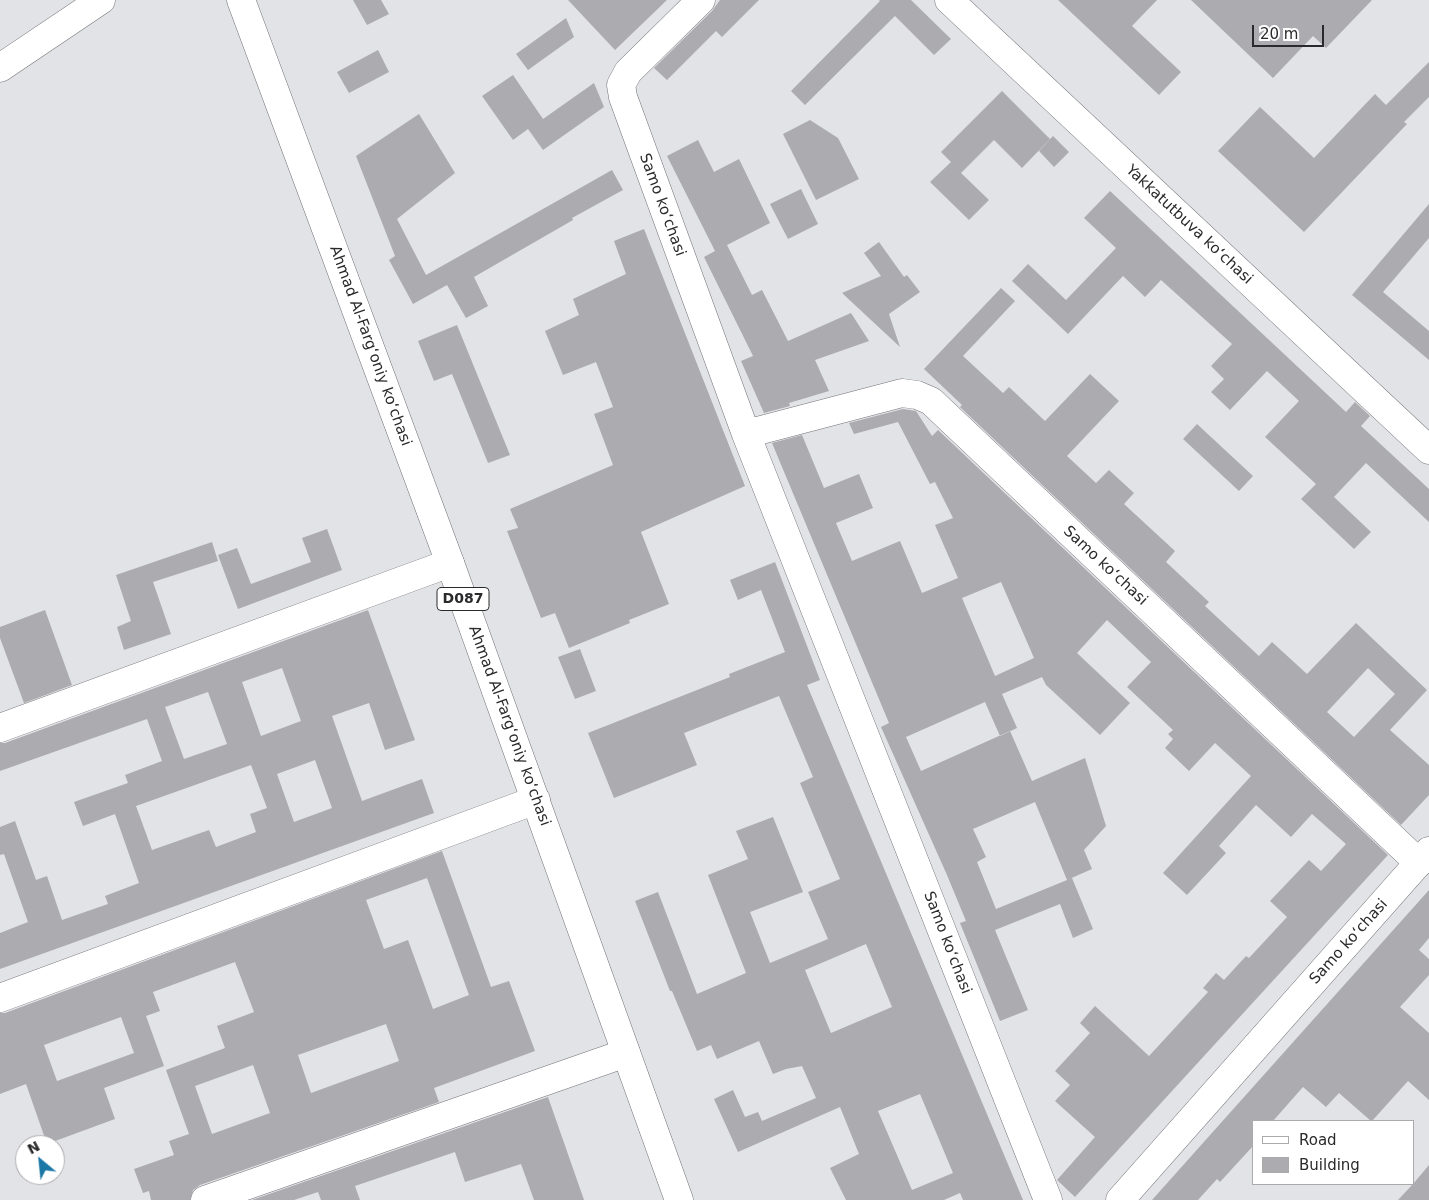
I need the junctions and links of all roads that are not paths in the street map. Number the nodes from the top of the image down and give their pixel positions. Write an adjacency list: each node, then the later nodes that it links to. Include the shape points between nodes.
1 (101, 0): 5 (street)
2 (241, 0): 8 (street, Ahmad Al-Fargʻoniy koʻchasi / D087)
3 (701, 0): 6 (street, Samo koʻchasi, via 628,72 621,85)
4 (949, 0): 7 (street, Yakkatutbuva koʻchasi)
5 (0, 68)
6 (746, 434): 11 (street, Samo koʻchasi, via 902,393 931,401); 16 (street, Samo koʻchasi)
7 (1429, 450)
8 (450, 563): 9 (street); 10 (street, Ahmad Al-Fargʻoniy koʻchasi / D087)
9 (0, 728)
10 (536, 800): 12 (street); 13 (street, Ahmad Al-Fargʻoniy koʻchasi / D087)
11 (1424, 857): 17 (street, Samo koʻchasi)
12 (0, 998)
13 (626, 1053): 14 (street); 15 (street, Ahmad Al-Fargʻoniy koʻchasi / D087)
14 (205, 1200)
15 (679, 1200)
16 (1048, 1200)
17 (1120, 1200)

